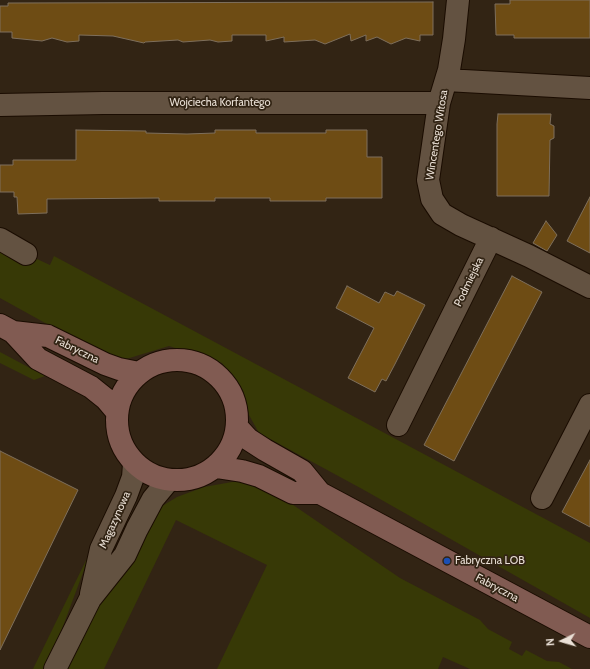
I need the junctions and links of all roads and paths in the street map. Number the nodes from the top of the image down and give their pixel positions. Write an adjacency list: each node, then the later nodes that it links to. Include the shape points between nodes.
1 (458, 0): 2 (street, Wincentego Witosa)
2 (446, 80): 3 (street); 4 (street, Wincentego Witosa)
3 (590, 88)
4 (439, 103): 5 (street, Wojciecha Korfantego); 6 (street, Wincentego Witosa, via 428,180 432,200 442,214)
5 (0, 105)
6 (491, 238): 9 (street); 14 (street, Podmiejska)
7 (0, 239): 8 (street)
8 (26, 254)
9 (590, 287)
10 (7, 328): 11 (street, Fabryczna, via 48,336 105,364); 13 (street, Fabryczna, via 38,359 91,387)
11 (139, 373): 13 (street, via 124,390); 15 (street, via 154,364 172,360 189,361 206,367 220,378 231,392)
12 (590, 405): 20 (street)
13 (117, 412): 16 (street, via 116,426 119,439 125,453)
14 (398, 425)
15 (237, 427): 17 (street, via 230,449); 19 (street, Fabryczna, via 248,439 302,471)
16 (134, 464): 18 (street, via 144,472); 21 (street, Magazynowa, via 133,477 126,496 101,549)
17 (216, 467): 18 (street, via 193,479); 19 (street, Fabryczna, via 259,476 293,493)
18 (168, 481): 21 (street, Magazynowa, via 154,500 125,554)
19 (320, 493): 22 (street, Fabryczna)
20 (542, 498)
21 (90, 599): 23 (street, Magazynowa)
22 (590, 637)
23 (55, 669)

